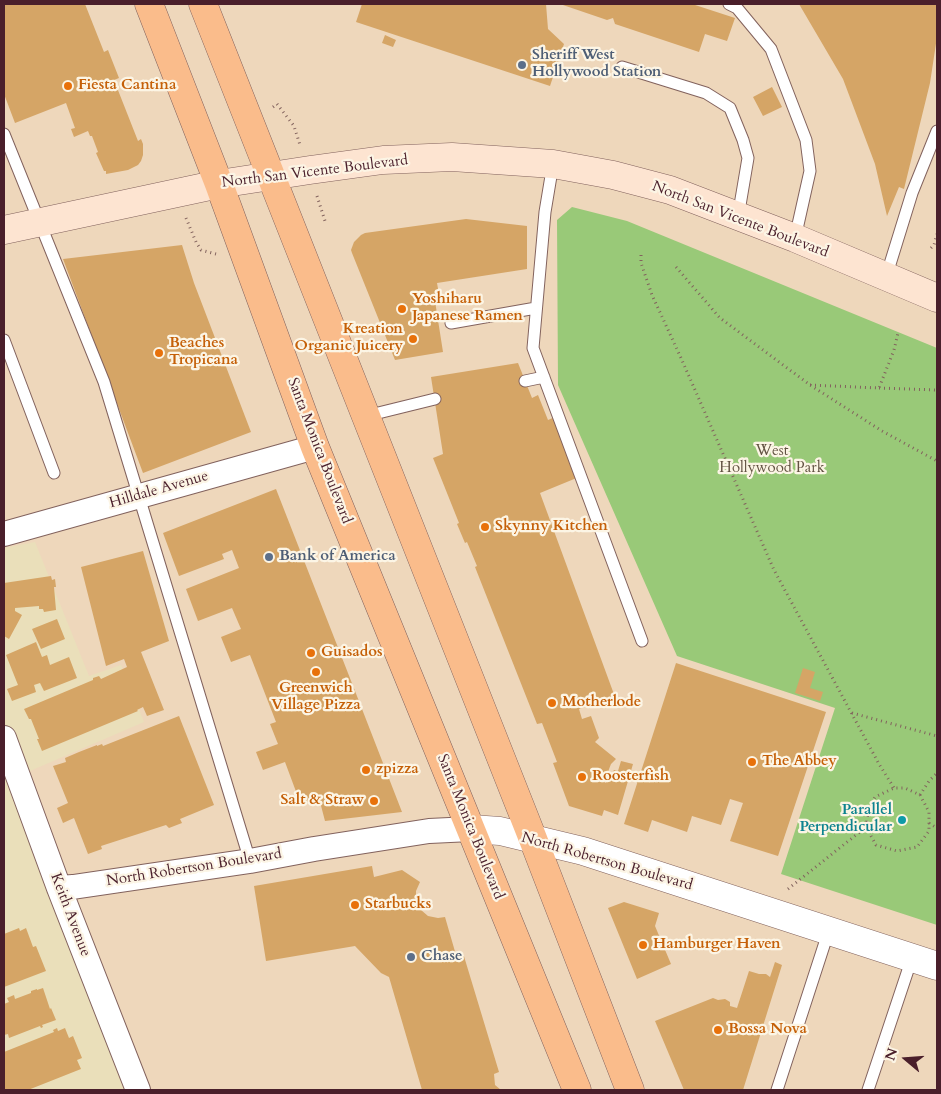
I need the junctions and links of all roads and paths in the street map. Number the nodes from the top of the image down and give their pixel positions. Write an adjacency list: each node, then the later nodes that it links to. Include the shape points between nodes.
1 (149, 4): 11 (main road, Santa Monica Boulevard)
2 (203, 4): 10 (main road)
3 (729, 4): 16 (lane, via 738,8 771,49 806,140 810,171)
4 (622, 67): 12 (lane, via 706,93 730,108 748,158)
5 (271, 108): 6 (path, via 277,104)
6 (294, 126)
7 (937, 131): 22 (lane, via 912,193)
8 (4, 134): 13 (lane)
9 (553, 164): 10 (main road, North San Vicente Boulevard, via 452,156 383,160); 12 (main road, North San Vicente Boulevard, via 670,190); 24 (lane)
10 (270, 175): 11 (main road, North San Vicente Boulevard); 34 (main road)
11 (219, 184): 13 (main road, North San Vicente Boulevard); 35 (main road, Santa Monica Boulevard)
12 (738, 217): 16 (main road, North San Vicente Boulevard)
13 (40, 223): 14 (main road, North San Vicente Boulevard); 38 (lane, via 104,382)
14 (4, 230)
15 (937, 234): 18 (path)
16 (795, 238): 22 (main road, North San Vicente Boulevard)
17 (196, 242): 19 (path, via 201,250)
18 (931, 248)
19 (218, 255)
20 (641, 255): 41 (path, via 652,295 774,570)
21 (676, 267): 30 (path, via 720,318)
22 (886, 277): 23 (main road, North San Vicente Boulevard)
23 (937, 298)
24 (536, 308): 25 (lane); 28 (lane, via 533,348)
25 (451, 323)
26 (898, 332): 31 (path)
27 (4, 340): 37 (lane)
28 (544, 377): 29 (lane); 40 (lane)
29 (525, 381)
30 (810, 385): 31 (path); 36 (path)
31 (879, 388): 32 (path)
32 (937, 390)
33 (435, 399): 34 (lane)
34 (366, 416): 51 (main road)
35 (315, 446): 38 (street, Hilldale Avenue); 50 (main road, Santa Monica Boulevard)
36 (937, 461)
37 (54, 473)
38 (139, 496): 39 (street, Hilldale Avenue); 52 (lane)
39 (4, 534)
40 (642, 641)
41 (851, 713): 42 (path); 45 (path)
42 (937, 736)
43 (4, 738): 53 (street, Keith Avenue)
44 (937, 773): 46 (path)
45 (894, 788): 46 (path, via 904,788); 48 (path, via 875,797 869,807)
46 (920, 795): 47 (path, via 929,812)
47 (929, 823): 48 (path, via 929,831 918,847 897,851 876,845); 49 (path)
48 (866, 827): 54 (path)
49 (937, 828)
50 (471, 829): 51 (street, North Robertson Boulevard, via 500,831); 52 (street, North Robertson Boulevard, via 408,834); 58 (main road, Santa Monica Boulevard)
51 (532, 839): 54 (street, North Robertson Boulevard, via 583,851); 59 (main road)
52 (250, 861): 53 (street, North Robertson Boulevard)
53 (59, 888): 57 (street, Keith Avenue)
54 (762, 909): 55 (street, North Robertson Boulevard)
55 (829, 930): 56 (street, North Robertson Boulevard); 60 (lane)
56 (925, 962): 61 (lane)
57 (138, 1090)
58 (576, 1090)
59 (630, 1090)
60 (777, 1090)
61 (868, 1090)

